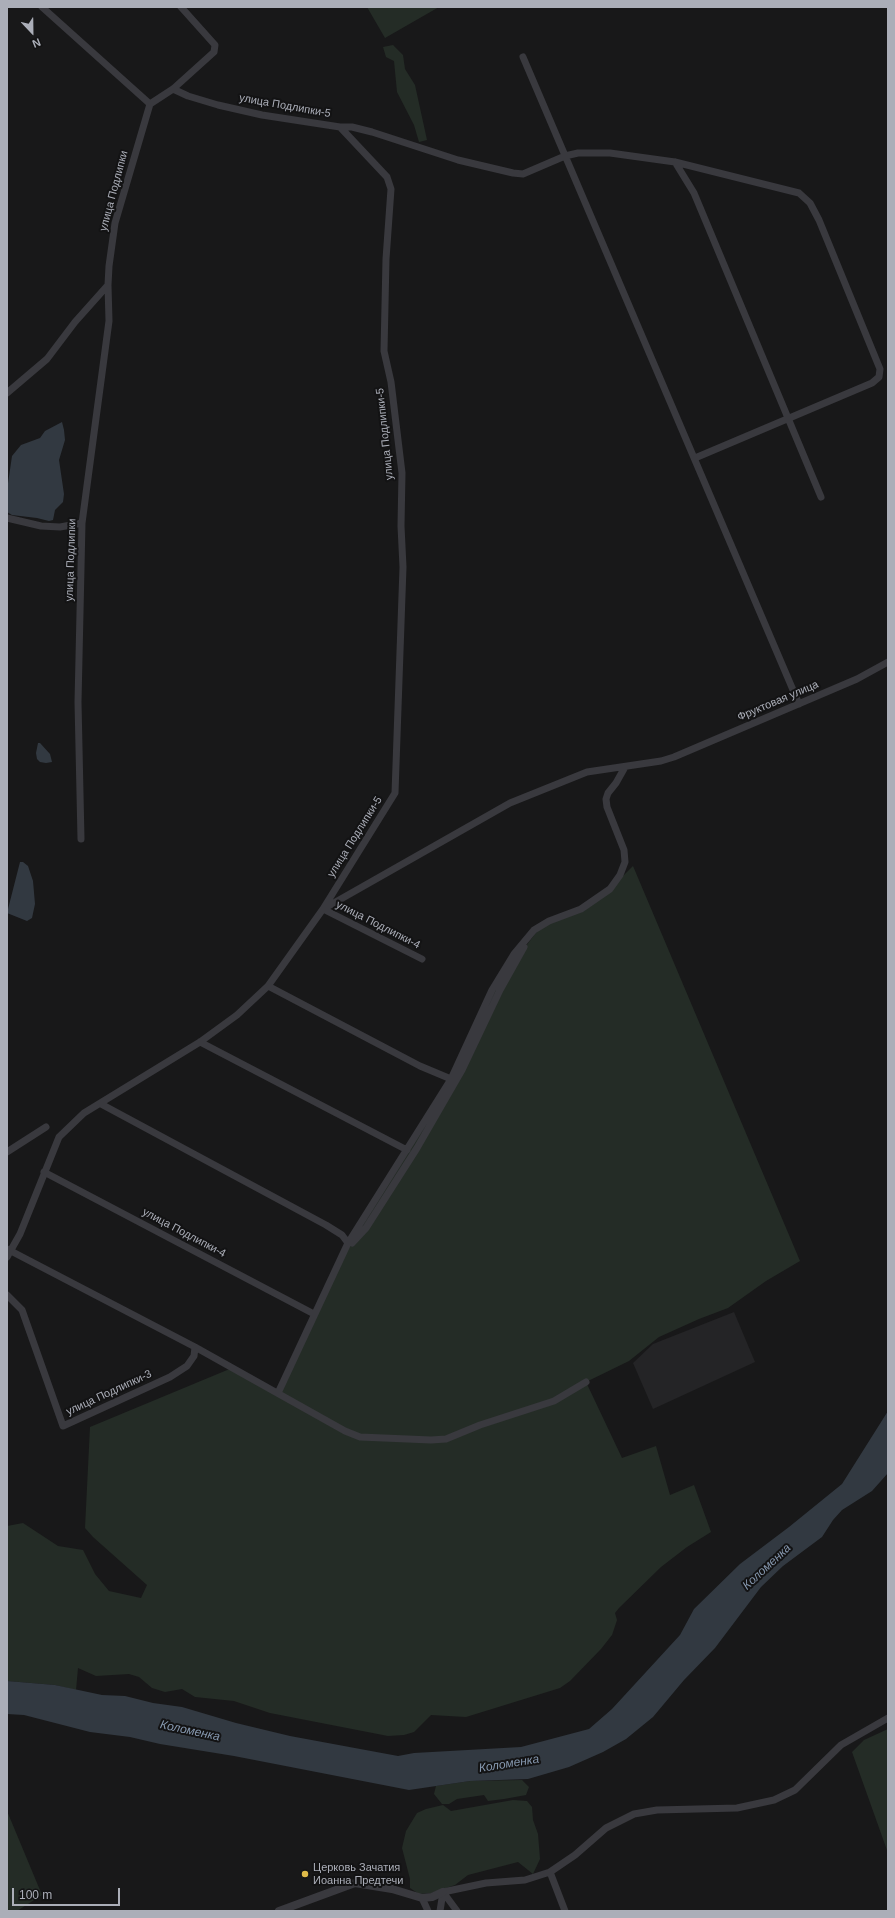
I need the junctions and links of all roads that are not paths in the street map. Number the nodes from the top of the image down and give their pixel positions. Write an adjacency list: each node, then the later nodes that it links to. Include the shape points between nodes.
1 (42, 7): 5 (street)
2 (181, 7): 4 (street, via 215,45 214,52)
3 (523, 57): 7 (street)
4 (173, 89): 5 (street); 6 (street, улица Подлипки-5, via 218,105 262,115)
5 (150, 104): 9 (street, улица Подлипки, via 115,223 108,266)
6 (340, 127): 7 (street, via 372,132 458,160 513,173 523,174); 20 (street, улица Подлипки-5, via 387,177 390,189 384,351 402,472 403,567 395,794)
7 (565, 156): 8 (street, via 578,153 610,153); 12 (street)
8 (675, 162): 11 (street, via 694,193); 11 (street, via 799,193 810,203 819,220 880,369 879,376 872,383)
9 (108, 285): 10 (street, via 47,359); 15 (street, улица Подлипки, via 109,321)
10 (7, 393)
11 (789, 418): 12 (street); 13 (street)
12 (695, 458): 17 (street)
13 (821, 497)
14 (7, 518): 15 (street, via 54,527)
15 (82, 523): 19 (street, улица Подлипки, via 78,702)
16 (888, 662): 17 (street, Фруктовая улица, via 857,679)
17 (799, 704): 18 (street, Фруктовая улица, via 674,757)
18 (625, 767): 20 (street, Фруктовая улица, via 587,772 510,803); 21 (street, via 606,799 624,850 620,875 610,889 581,909 549,921)
19 (81, 838)
20 (323, 909): 22 (street, улица Подлипки-4); 23 (street, улица Подлипки-4)
21 (534, 930): 25 (street, via 514,954 492,990); 32 (street, via 500,990 462,1070 417,1148 366,1228)
22 (422, 959)
23 (268, 986): 24 (street, улица Подлипки-4, via 237,1015); 25 (street, via 420,1066)
24 (200, 1042): 26 (street, улица Подлипки-4); 28 (street)
25 (452, 1079): 28 (street)
26 (100, 1104): 30 (street, улица Подлипки-4, via 84,1113 59,1137); 31 (street, via 326,1225)
27 (46, 1127): 29 (street)
28 (407, 1150): 31 (street)
29 (7, 1152)
30 (44, 1172): 33 (street, улица Подлипки-4, via 20,1234); 35 (street, улица Подлипки-4)
31 (348, 1242): 32 (street)
32 (345, 1251): 35 (street)
33 (8, 1252): 36 (street, улица Подлипки-4)
34 (7, 1295): 36 (street, улица Подлипки-3, via 22,1310 63,1426 170,1377 187,1366 194,1356)
35 (314, 1314): 38 (street)
36 (195, 1347): 38 (street, улица Подлипки-4)
37 (586, 1382): 38 (street, улица Подлипки-4, via 554,1401 446,1438 431,1440 354,1436)
38 (278, 1393)
39 (888, 1718): 40 (street, via 841,1745 795,1790 774,1800 737,1808 657,1810 634,1814 606,1828 575,1855)
40 (550, 1872): 41 (street, via 525,1880 486,1883); 47 (street)
41 (443, 1892): 42 (street); 45 (street); 46 (street)
42 (422, 1898): 43 (street, via 392,1889 355,1884); 44 (street)
43 (279, 1911)
44 (428, 1911)
45 (440, 1911)
46 (457, 1911)
47 (565, 1911)

